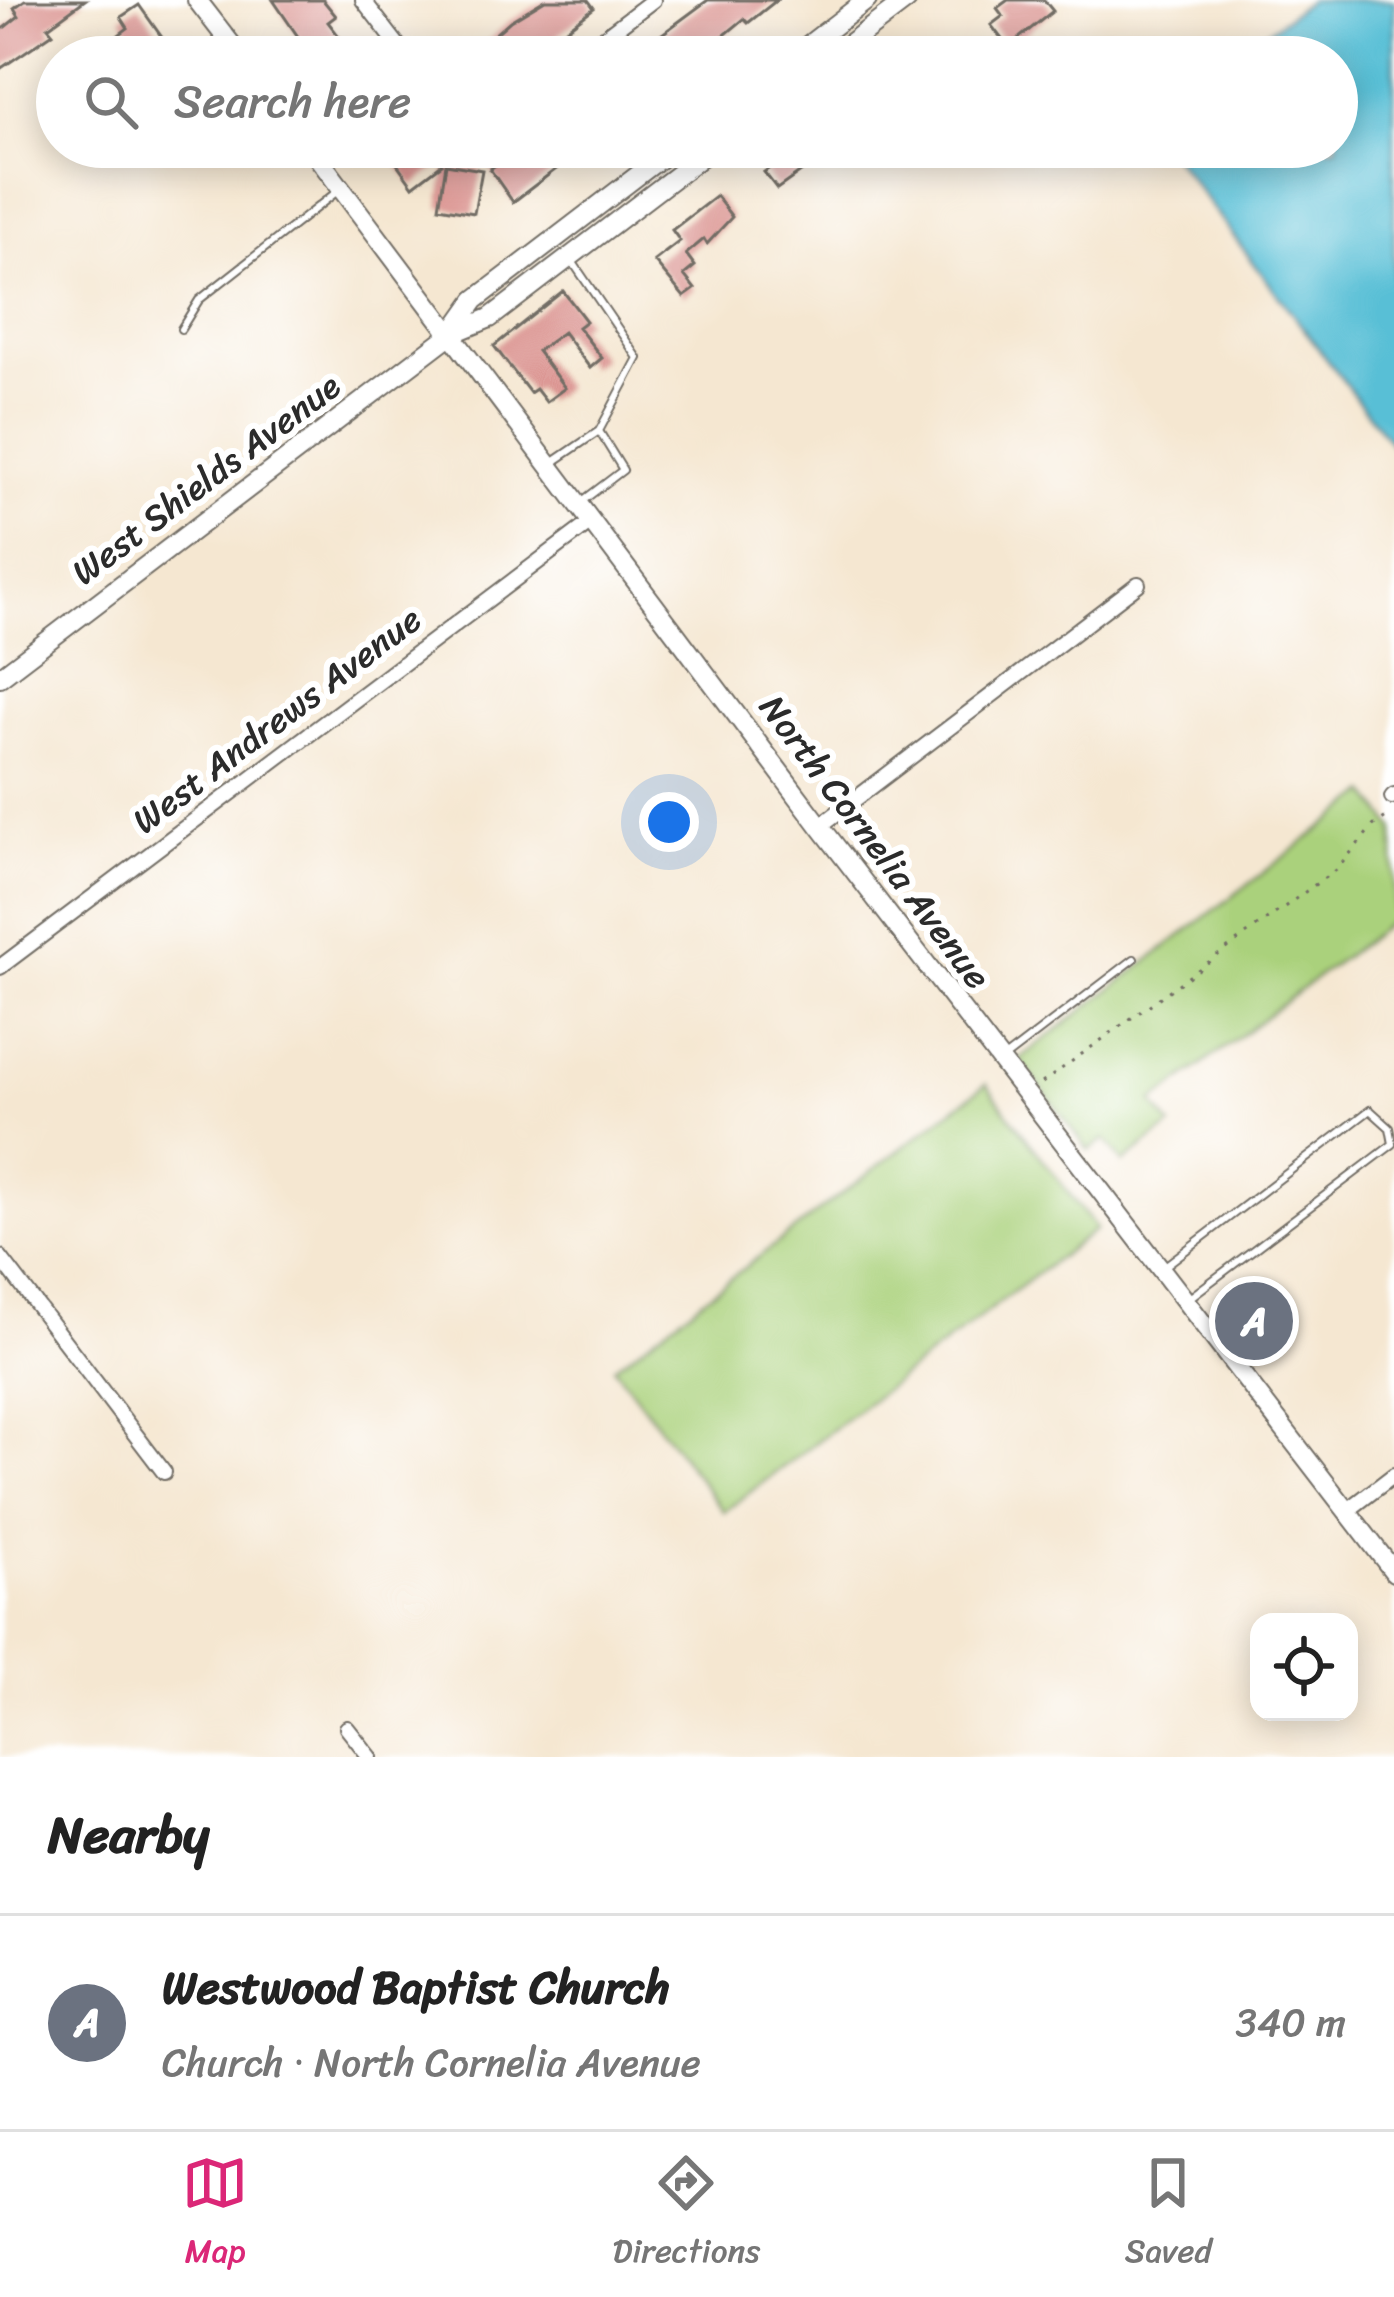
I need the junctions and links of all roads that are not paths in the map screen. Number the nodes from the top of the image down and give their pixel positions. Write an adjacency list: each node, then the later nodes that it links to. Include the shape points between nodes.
1 (363, 0): 7 (street)
2 (653, 0): 8 (street)
3 (867, 0): 9 (street)
4 (907, 0): 10 (street)
5 (204, 2): 6 (street)
6 (227, 36)
7 (391, 36)
8 (606, 36)
9 (820, 36)
10 (860, 36)
11 (326, 168): 14 (street, North Cornelia Avenue)
12 (648, 168): 17 (street, West Shields Avenue, via 475,300)
13 (686, 168): 15 (street, West Shields Avenue)
14 (341, 188): 16 (lane, via 199,300); 17 (street, North Cornelia Avenue)
15 (569, 257): 17 (street, West Shields Avenue, via 490,318); 18 (lane, via 638,358)
16 (181, 328)
17 (452, 334): 19 (street, North Cornelia Avenue); 23 (street, West Shields Avenue)
18 (599, 431): 19 (lane); 20 (lane, via 623,470)
19 (549, 465): 20 (street, North Cornelia Avenue)
20 (578, 504): 21 (street, North Cornelia Avenue)
21 (591, 522): 24 (street, North Cornelia Avenue); 26 (street, West Andrews Avenue)
22 (1138, 584): 24 (street)
23 (0, 677)
24 (820, 826): 27 (street, North Cornelia Avenue)
25 (1134, 959): 27 (lane)
26 (0, 967)
27 (1000, 1061): 30 (street, North Cornelia Avenue)
28 (1394, 1144): 30 (lane, via 1370,1110); 31 (lane)
29 (0, 1256): 32 (street)
30 (1161, 1270): 31 (street, North Cornelia Avenue)
31 (1185, 1301): 34 (street, North Cornelia Avenue)
32 (164, 1472)
33 (1394, 1474): 34 (street)
34 (1347, 1511): 35 (street, North Cornelia Avenue)
35 (1394, 1572)
36 (347, 1728): 37 (street)
37 (370, 1757)

